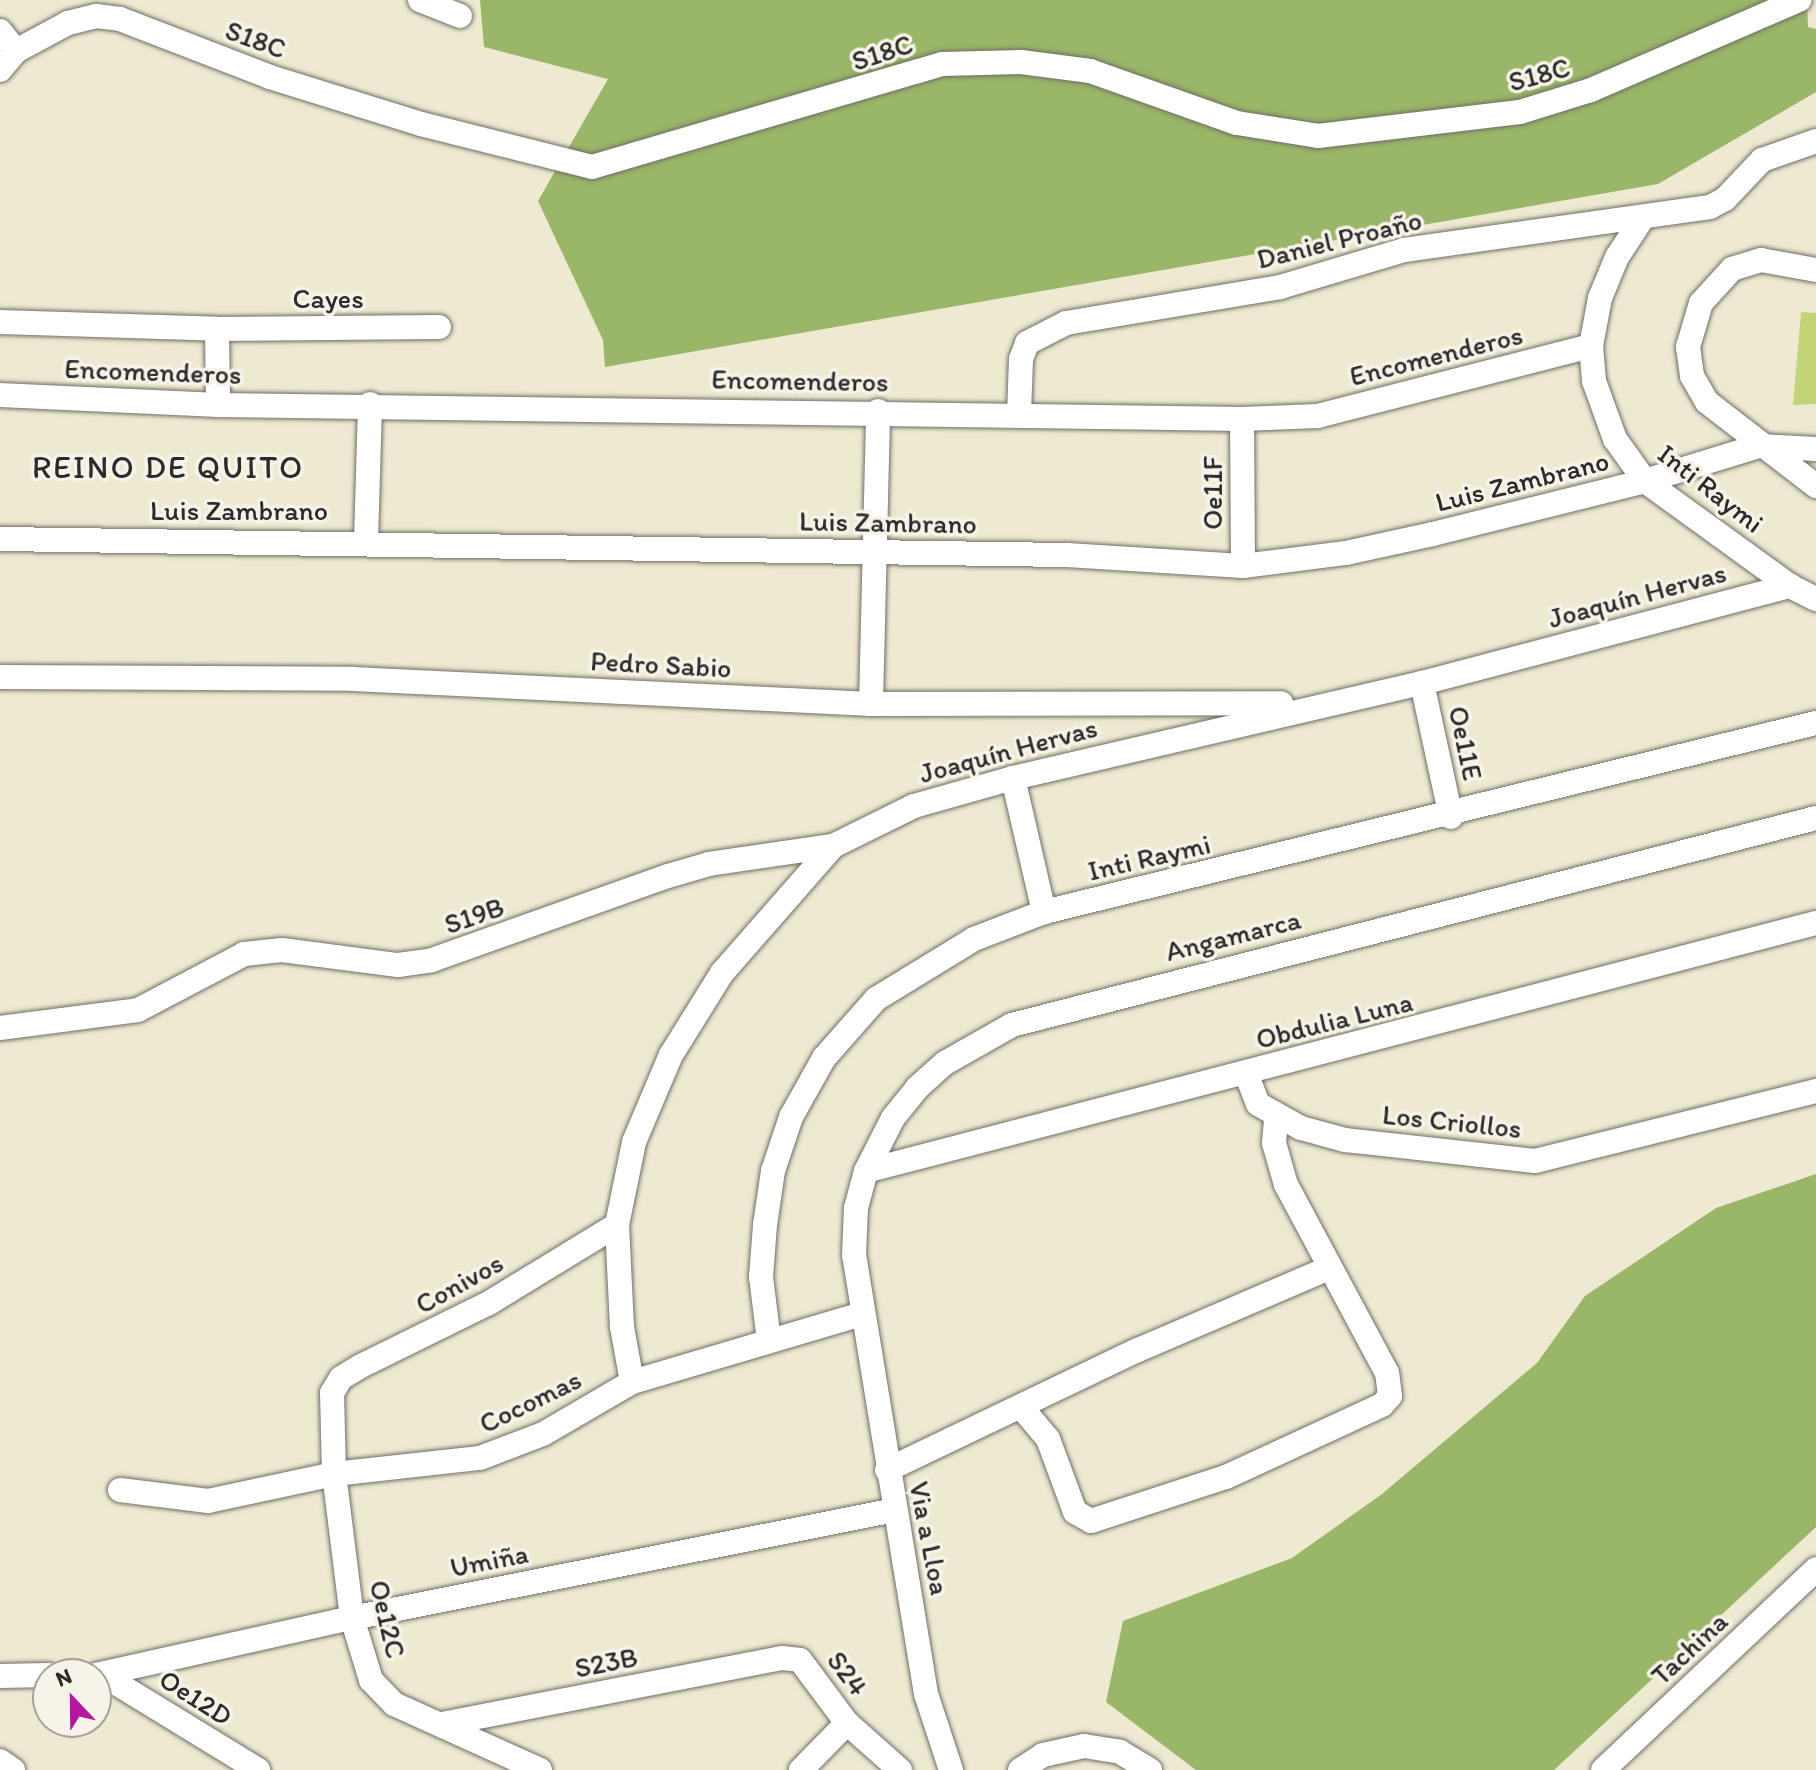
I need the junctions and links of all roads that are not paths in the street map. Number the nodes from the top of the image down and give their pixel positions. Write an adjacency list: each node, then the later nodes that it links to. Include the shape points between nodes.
1 (420, 0): 3 (street)
2 (1799, 0): 5 (street, S18C, via 1591,90 1520,112 1318,136 1237,123 1090,71 1021,62 942,64 592,167 421,124 120,19 96,16 68,23)
3 (460, 16)
4 (0, 31): 5 (street)
5 (16, 51): 6 (street, S18C)
6 (0, 70)
7 (1813, 147): 8 (street, Daniel Proaño, via 1762,160 1725,199 1710,207)
8 (1642, 219): 13 (street, Inti Raymi, via 1617,257 1600,298); 18 (street, Daniel Proaño, via 1404,250 1280,287 1066,323 1027,343 1021,359)
9 (1816, 270): 20 (street, via 1774,260 1744,262 1722,276 1693,322 1689,355 1697,388)
10 (0, 322): 12 (street, Cayes)
11 (439, 327): 12 (street, Cayes)
12 (217, 329): 16 (street)
13 (1591, 346): 19 (street, Encomenderos, via 1318,416); 22 (street, Inti Raymi, via 1601,410)
14 (0, 395): 16 (street, Encomenderos)
15 (370, 404): 16 (street, Encomenderos); 17 (street, Encomenderos); 25 (street)
16 (218, 405)
17 (878, 411): 18 (street, Encomenderos); 26 (street)
18 (1019, 414): 19 (street, Encomenderos)
19 (1242, 419): 27 (street, Oe11F)
20 (1759, 446): 21 (street); 22 (street, Luis Zambrano); 23 (street)
21 (1816, 449)
22 (1645, 481): 27 (street, Luis Zambrano, via 1346,553); 28 (street, Inti Raymi)
23 (1816, 486)
24 (0, 539): 25 (street, Luis Zambrano)
25 (366, 541): 26 (street, Luis Zambrano)
26 (877, 553): 27 (street, Luis Zambrano, via 1067,555); 33 (street)
27 (1243, 566)
28 (1790, 586): 29 (street, Inti Raymi); 31 (street, Joaquín Hervas)
29 (1816, 599)
30 (0, 677): 33 (street, Pedro Sabio, via 353,679)
31 (1422, 683): 32 (street, Joaquín Hervas); 36 (street, Oe11E)
32 (1320, 703): 33 (street, Pedro Sabio); 35 (street, Joaquín Hervas)
33 (871, 704)
34 (1816, 723): 36 (street, Inti Raymi)
35 (1013, 778): 38 (street, Joaquín Hervas, via 914,806); 39 (street)
36 (1451, 817): 39 (street, Inti Raymi)
37 (1816, 818): 45 (street, Angamarca, via 1012,1025 945,1063 917,1088 893,1118)
38 (833, 846): 41 (street, S19B, via 695,868 432,960 398,965 282,950 244,954 138,1010); 46 (street, Joaquín Hervas, via 722,973 671,1055 634,1142)
39 (1044, 912): 49 (street, Inti Raymi, via 974,939 876,999 824,1058 791,1117 773,1171 761,1277)
40 (1816, 923): 42 (street, Obdulia Luna)
41 (0, 1028)
42 (1246, 1073): 44 (street, via 1258,1104); 45 (street, Obdulia Luna)
43 (1816, 1091): 44 (street, Los Criollos, via 1535,1161 1345,1140)
44 (1276, 1118): 47 (street, via 1277,1163)
45 (866, 1171): 48 (street, Angamarca, via 854,1228)
46 (617, 1225): 50 (street, Joaquín Hervas, via 622,1327); 51 (street, Conivos, via 489,1303 361,1366 341,1378)
47 (1329, 1268): 52 (street, via 1138,1350); 52 (street, via 1387,1373 1390,1396 1373,1412 1226,1477 1091,1521 1075,1512 1048,1439)
48 (862, 1314): 49 (street, Cocomas); 53 (street, Via a Lloa)
49 (769, 1341): 50 (street, Cocomas)
50 (632, 1382): 54 (street, Cocomas, via 512,1449 480,1458)
51 (332, 1393): 54 (street, Oe12C)
52 (1022, 1408): 53 (street)
53 (887, 1470): 56 (street, Via a Lloa)
54 (334, 1474): 55 (street, Cocomas, via 208,1501); 58 (street, Oe12C)
55 (120, 1490)
56 (895, 1510): 58 (street, Umiña); 72 (street, Via a Lloa, via 926,1694)
57 (1816, 1569): 75 (street, Tachina)
58 (352, 1618): 60 (street, Umiña); 65 (street, Oe12C, via 371,1680 381,1695)
59 (782, 1658): 64 (street, S24, via 800,1660); 65 (street, S23B)
60 (112, 1672)
61 (32, 1675): 62 (street)
62 (0, 1676)
63 (112, 1682): 68 (street, Oe12D)
64 (847, 1723): 70 (street, S24); 71 (street)
65 (442, 1724): 69 (street, Oe12C)
66 (0, 1761): 67 (street)
67 (13, 1770)
68 (258, 1770)
69 (540, 1770)
70 (801, 1770)
71 (900, 1770)
72 (951, 1770)
73 (1020, 1770): 74 (street, via 1043,1755 1084,1746 1120,1752)
74 (1150, 1770)
75 (1603, 1770)

